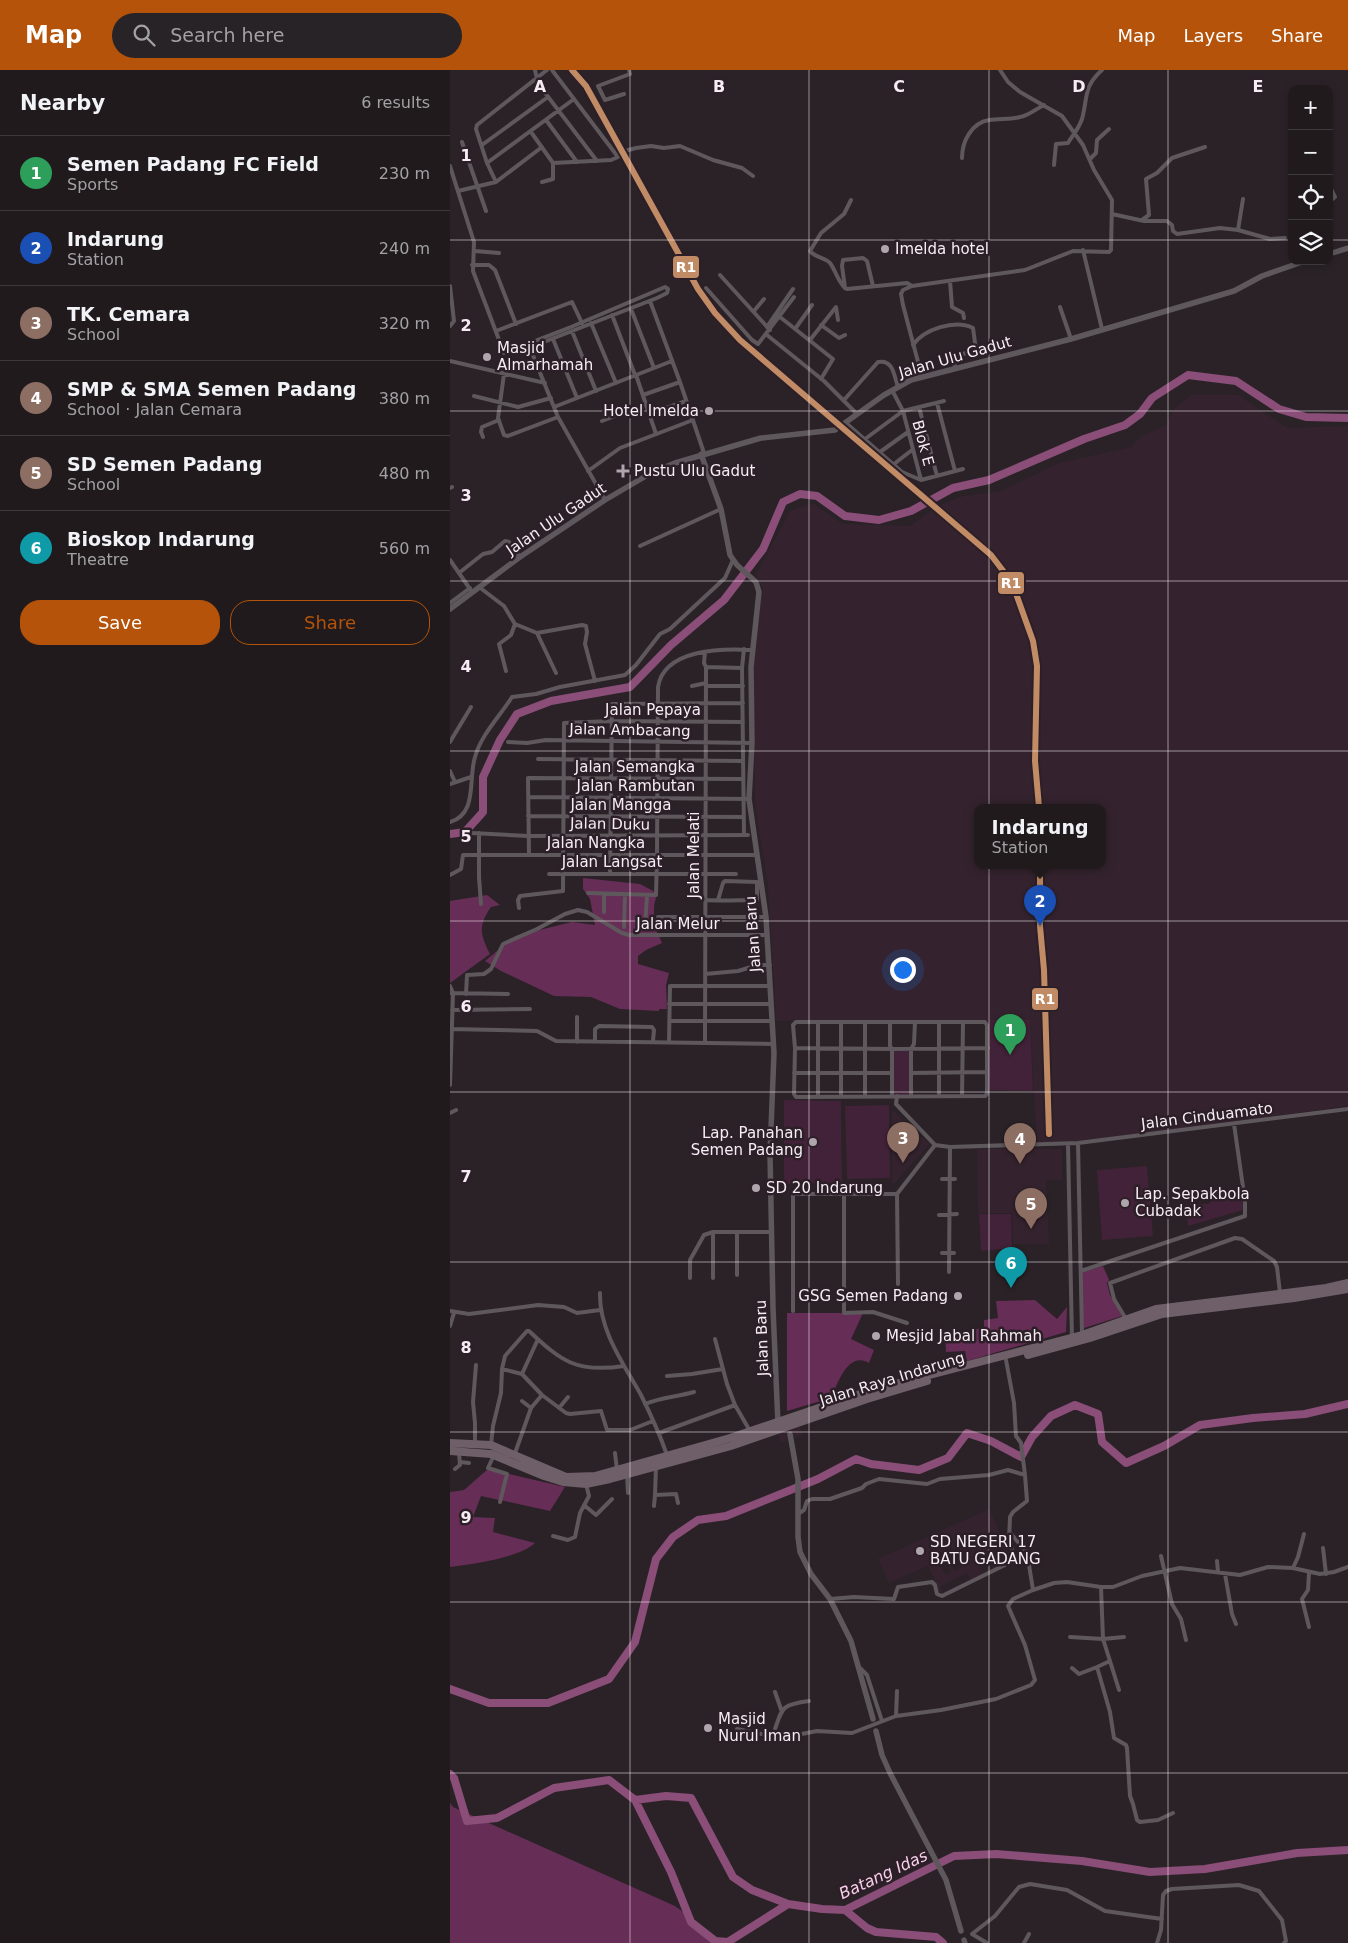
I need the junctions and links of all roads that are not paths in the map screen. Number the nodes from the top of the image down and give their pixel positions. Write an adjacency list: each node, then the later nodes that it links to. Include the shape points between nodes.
1 (535, 70): 7 (street)
2 (547, 70): 7 (street)
3 (552, 70): 10 (street)
4 (1000, 70): 11 (street, via 1020,92)
5 (1102, 70): 16 (street, via 1086,93)
6 (630, 72): 8 (street, via 598,86 605,100)
7 (536, 80): 9 (street); 18 (street, via 477,125)
8 (624, 94)
9 (548, 97): 12 (street); 18 (street)
10 (574, 99): 12 (street); 21 (street)
11 (1044, 105): 16 (street, via 1062,116); 22 (street, via 1019,118 990,119 979,124 966,138)
12 (559, 110): 13 (street); 24 (street)
13 (546, 120): 15 (street); 25 (street)
14 (1109, 129): 23 (street, via 1097,140 1096,153)
15 (531, 132): 19 (street); 26 (street)
16 (1076, 133): 23 (street); 28 (street, via 1068,143 1056,144)
17 (462, 142): 33 (street)
18 (482, 145): 26 (street)
19 (542, 147): 27 (street); 31 (street)
20 (1205, 147): 39 (street, via 1172,158 1146,179 1149,216)
21 (618, 157): 24 (street); 30 (street, via 621,152 636,148 680,146 742,168)
22 (962, 158)
23 (1090, 160): 38 (street, via 1112,198)
24 (597, 161): 25 (street)
25 (577, 162): 27 (street)
26 (488, 163): 31 (street)
27 (553, 163): 32 (street, via 553,179)
28 (1054, 165)
29 (450, 166): 34 (street)
30 (753, 176)
31 (496, 182): 33 (street)
32 (542, 182)
33 (477, 186): 34 (street); 37 (street)
34 (458, 191): 44 (street)
35 (851, 200): 55 (street, via 844,214 821,233 810,251 829,262)
36 (1242, 200): 40 (street)
37 (486, 211)
38 (1112, 214): 39 (street); 43 (street, via 1110,252)
39 (1140, 220): 40 (street, via 1167,222 1177,234 1210,228)
40 (1238, 230): 41 (street, via 1270,239)
41 (1285, 238)
42 (1348, 248): 46 (street)
43 (1083, 250): 50 (street, via 1065,253 1025,270); 76 (street)
44 (475, 251): 45 (street); 47 (street)
45 (499, 253)
46 (1333, 253)
47 (472, 265): 71 (street, via 489,265 495,270); 77 (street)
48 (1294, 265): 76 (street, Jalan Ulu Gadut, via 1262,276 1234,291)
49 (720, 275): 64 (street)
50 (950, 281): 52 (street); 67 (street, via 952,307 963,313)
51 (874, 286): 52 (street, via 906,283); 55 (street); 55 (street, via 867,261 863,258 844,259)
52 (912, 286): 84 (street, via 901,294)
53 (450, 287): 61 (street)
54 (706, 288): 79 (street, via 756,343)
55 (844, 288)
56 (793, 289): 74 (street)
57 (794, 297): 66 (street)
58 (764, 299): 64 (street)
59 (650, 301): 63 (street); 69 (street, via 667,293 668,289); 89 (street)
60 (812, 305): 75 (street)
61 (452, 307): 73 (street, via 454,321)
62 (1060, 307): 82 (street)
63 (631, 309): 65 (street); 90 (street)
64 (754, 311): 74 (street)
65 (612, 315): 70 (street); 93 (street)
66 (780, 317): 74 (street); 75 (street)
67 (964, 318)
68 (838, 320): 72 (street, via 836,307)
69 (582, 323): 71 (street, via 572,302); 86 (street)
70 (591, 323): 78 (street); 98 (street)
71 (516, 324): 77 (street)
72 (821, 325): 80 (street, via 838,338); 83 (street)
73 (450, 326)
74 (768, 328): 79 (street)
75 (795, 329): 83 (street)
76 (1102, 329): 82 (street, Jalan Ulu Gadut)
77 (496, 331): 86 (street)
78 (572, 331): 81 (street); 101 (street)
79 (767, 335): 95 (street)
80 (845, 335)
81 (553, 339): 85 (street); 105 (street)
82 (1071, 339): 91 (street, Jalan Ulu Gadut)
83 (810, 340): 95 (street, via 833,359)
84 (913, 345): 91 (street, via 923,334 933,330 962,325 973,328 976,350 956,356); 94 (street)
85 (530, 348): 86 (street); 97 (street)
86 (507, 352): 87 (street)
87 (499, 354)
88 (450, 361): 92 (street)
89 (672, 361): 90 (street); 96 (street)
90 (654, 368): 93 (street)
91 (955, 369): 94 (street, Jalan Ulu Gadut)
92 (504, 374): 97 (street); 109 (street)
93 (636, 375): 98 (street); 102 (street)
94 (922, 377): 99 (street, Jalan Ulu Gadut)
95 (821, 378): 106 (street)
96 (680, 382): 102 (street); 107 (street)
97 (545, 383): 104 (street)
98 (616, 383): 101 (street)
99 (898, 387): 100 (street, Jalan Ulu Gadut); 106 (street, via 890,365 881,361)
100 (892, 390): 114 (street, Blok E); 116 (street, Jalan Ulu Gadut)
101 (596, 391): 105 (street)
102 (643, 395): 111 (street)
103 (474, 396): 109 (street)
104 (551, 398): 109 (street, via 518,407); 112 (street)
105 (577, 398): 112 (street)
106 (844, 400): 116 (street)
107 (686, 401): 115 (street); 119 (street)
108 (944, 401): 110 (street)
109 (500, 403): 118 (street)
110 (936, 403): 113 (street); 132 (street)
111 (646, 404): 115 (street); 120 (street)
112 (554, 407): 117 (street)
113 (919, 407): 114 (street); 133 (street)
114 (903, 412): 122 (street, Blok E); 125 (street)
115 (649, 414): 123 (street)
116 (857, 414): 121 (street, Jalan Ulu Gadut)
117 (558, 417): 118 (street, via 508,436 504,435); 131 (street)
118 (499, 420): 124 (street, via 482,427)
119 (693, 420): 123 (street); 128 (street)
120 (602, 421)
121 (846, 423): 125 (street); 128 (street, Jalan Ulu Gadut, via 832,431 762,438)
122 (908, 432): 126 (street, Blok E); 127 (street)
123 (656, 434): 131 (street, via 617,450)
124 (482, 437)
125 (865, 439): 127 (street)
126 (912, 450): 129 (street); 134 (street, Blok E)
127 (880, 452): 129 (street)
128 (703, 454): 135 (street, Jalan Ulu Gadut, via 651,472); 136 (street)
129 (894, 464): 134 (street, via 902,472)
130 (964, 469): 132 (street)
131 (588, 471): 135 (street)
132 (955, 471): 133 (street)
133 (937, 476): 134 (street)
134 (921, 480)
135 (605, 500): 138 (street, Jalan Ulu Gadut)
136 (721, 509): 137 (street); 140 (street, via 730,555)
137 (640, 546)
138 (520, 557): 141 (street, via 505,541); 142 (street, Jalan Ulu Gadut)
139 (450, 560): 141 (street)
140 (735, 562): 149 (street, Jalan Baru, via 756,582 759,592); 155 (street, via 725,578 670,630 660,634 631,671 616,678)
141 (459, 573): 143 (street)
142 (479, 587): 143 (street, Jalan Ulu Gadut); 146 (street, via 504,606)
143 (471, 590): 144 (street); 145 (street, Jalan Ulu Gadut)
144 (450, 602)
145 (450, 609)
146 (515, 624): 147 (street); 153 (street, via 511,635 500,644)
147 (537, 633): 154 (street); 155 (street, via 586,626 585,644)
148 (744, 649): 149 (street); 150 (street); 152 (street)
149 (752, 650): 174 (street, Jalan Baru)
150 (704, 652): 151 (street, Jalan Melati); 159 (street, via 669,666 662,674 658,688)
151 (706, 667): 152 (street); 156 (street, Jalan Melati)
152 (742, 668): 158 (street)
153 (506, 671)
154 (556, 673)
155 (595, 681): 182 (street, via 512,696 474,757)
156 (706, 684): 157 (street); 158 (street); 160 (street, Jalan Melati)
157 (692, 686)
158 (742, 686): 161 (street)
159 (659, 703): 160 (street); 163 (street, via 615,703 611,706); 164 (street)
160 (706, 703): 161 (street); 165 (street, Jalan Melati)
161 (742, 703): 166 (street)
162 (471, 707): 169 (street)
163 (611, 721): 164 (street, Jalan Pepaya); 167 (street, Jalan Pepaya, via 567,722); 168 (street)
164 (658, 721): 165 (street, Jalan Pepaya); 171 (street)
165 (706, 721): 166 (street, Jalan Pepaya); 172 (street, Jalan Melati)
166 (742, 722): 173 (street)
167 (563, 740): 168 (street, Jalan Ambacang); 170 (street, Jalan Ambacang); 176 (street)
168 (611, 741): 171 (street, Jalan Ambacang); 177 (street)
169 (450, 742)
170 (508, 742)
171 (658, 742): 172 (street, Jalan Ambacang); 178 (street)
172 (706, 742): 173 (street, Jalan Ambacang); 179 (street, Jalan Melati)
173 (743, 743): 174 (street, Jalan Ambacang); 180 (street)
174 (752, 743): 196 (street, Jalan Baru)
175 (538, 759): 176 (street)
176 (563, 760): 177 (street); 183 (street)
177 (611, 760): 178 (street); 184 (street)
178 (658, 760): 179 (street); 185 (street)
179 (706, 761): 180 (street); 186 (street, Jalan Melati)
180 (743, 761): 187 (street)
181 (450, 771): 188 (street)
182 (471, 777): 188 (street); 203 (street, via 470,800 465,811)
183 (563, 778): 184 (street, Jalan Semangka); 190 (street, Jalan Semangka, via 528,778); 191 (street)
184 (611, 778): 185 (street, Jalan Semangka); 192 (street)
185 (658, 778): 186 (street, Jalan Semangka); 193 (street)
186 (706, 779): 187 (street, Jalan Semangka); 194 (street, Jalan Melati)
187 (742, 779): 195 (street)
188 (455, 782): 189 (street)
189 (450, 784)
190 (529, 797): 191 (street, Jalan Rambutan); 197 (street)
191 (563, 797): 192 (street, Jalan Rambutan); 198 (street)
192 (610, 797): 193 (street, Jalan Rambutan); 199 (street)
193 (658, 798): 194 (street, Jalan Rambutan); 200 (street)
194 (706, 798): 195 (street, Jalan Rambutan); 201 (street, Jalan Melati)
195 (742, 798): 196 (street, Jalan Rambutan); 202 (street)
196 (749, 799): 216 (street, Jalan Baru)
197 (528, 816): 198 (street, Jalan Mangga); 208 (street)
198 (563, 816): 199 (street, Jalan Mangga); 206 (street)
199 (611, 816): 200 (street, Jalan Mangga); 209 (street)
200 (658, 817): 201 (street, Jalan Mangga); 210 (street)
201 (706, 817): 202 (street, Jalan Mangga); 207 (street, Jalan Melati)
202 (743, 818): 207 (street, Jalan Duku, via 746,835)
203 (450, 822)
204 (472, 833): 205 (street, Jalan Duku)
205 (480, 833): 208 (street, Jalan Duku); 211 (street)
206 (563, 835): 208 (street, Jalan Duku); 209 (street, Jalan Duku); 213 (street)
207 (706, 835): 210 (street, Jalan Duku); 217 (street, Jalan Melati)
208 (528, 836): 212 (street)
209 (611, 836): 210 (street, Jalan Duku); 214 (street)
210 (658, 836): 215 (street)
211 (479, 854): 212 (street, Jalan Nangka); 224 (street, Jalan Nangka, via 462,856 461,869); 231 (street)
212 (529, 854): 213 (street, Jalan Nangka)
213 (563, 855): 214 (street, Jalan Nangka); 219 (street)
214 (611, 855): 215 (street, Jalan Nangka); 220 (street)
215 (658, 855): 217 (street, Jalan Nangka); 221 (street)
216 (757, 855): 217 (street, Jalan Nangka); 236 (street, Jalan Baru)
217 (706, 856): 222 (street, Jalan Melati)
218 (549, 874): 219 (street, Jalan Langsat)
219 (564, 874): 220 (street, Jalan Langsat); 232 (street, via 562,892 520,896)
220 (610, 874): 221 (street, Jalan Langsat)
221 (657, 874): 222 (street, Jalan Langsat); 228 (street, via 656,895)
222 (706, 874): 223 (street, Jalan Langsat); 229 (street, Jalan Melati)
223 (736, 874)
224 (450, 875)
225 (588, 893): 226 (street)
226 (604, 894): 227 (street); 233 (street)
227 (625, 895): 228 (street); 237 (street)
228 (647, 895): 238 (street)
229 (705, 900): 230 (street); 235 (street, Jalan Melati)
230 (718, 900): 230 (street, via 757,900 757,882 725,881)
231 (482, 904)
232 (519, 908)
233 (604, 912)
234 (658, 917): 235 (street)
235 (706, 917): 236 (street); 239 (street, Jalan Melati)
236 (766, 917): 240 (street, Jalan Baru)
237 (624, 927)
238 (645, 928)
239 (706, 935): 240 (street, Jalan Melur); 242 (street, Jalan Melati); 247 (street, Jalan Melur, via 622,934 584,910 565,914 503,944 491,969 484,974 467,975)
240 (768, 935): 241 (street, Jalan Baru)
241 (770, 965): 242 (street); 245 (street, Jalan Baru)
242 (705, 974): 244 (street, Jalan Melati)
243 (450, 986): 246 (street)
244 (705, 986): 245 (street); 249 (street, Jalan Melati); 250 (street, via 670,986)
245 (769, 986): 251 (street, Jalan Baru)
246 (452, 994): 247 (street); 253 (street)
247 (466, 994): 248 (street)
248 (508, 994)
249 (705, 1003): 250 (street); 251 (street); 257 (street, Jalan Melati)
250 (670, 1004): 256 (street)
251 (770, 1004): 258 (street, Jalan Baru)
252 (530, 1009): 253 (street)
253 (452, 1010): 254 (street)
254 (451, 1015): 266 (street)
255 (577, 1016): 269 (street)
256 (670, 1021): 257 (street); 270 (street)
257 (705, 1021): 258 (street); 271 (street, Jalan Melati)
258 (772, 1021): 272 (street, Jalan Baru)
259 (818, 1022): 263 (street); 273 (street, via 792,1025); 274 (street)
260 (915, 1022): 261 (street); 265 (street); 281 (street)
261 (939, 1022): 262 (street); 275 (street)
262 (963, 1022): 276 (street); 277 (street, via 986,1023)
263 (841, 1023): 264 (street); 278 (street)
264 (865, 1023): 265 (street); 279 (street)
265 (890, 1023): 280 (street)
266 (451, 1031): 269 (street, via 537,1031 552,1040); 282 (street)
267 (595, 1041): 268 (street); 268 (street, via 595,1029 599,1026 652,1027); 269 (street)
268 (653, 1041): 270 (street)
269 (577, 1042)
270 (669, 1042): 271 (street)
271 (705, 1042): 272 (street)
272 (774, 1044): 317 (street, Jalan Baru, via 770,1154)
273 (795, 1048): 274 (street); 286 (street)
274 (818, 1048): 278 (street); 283 (street)
275 (938, 1048): 276 (street); 281 (street); 291 (street)
276 (963, 1048): 277 (street); 284 (street)
277 (988, 1048): 285 (street)
278 (841, 1049): 279 (street); 287 (street)
279 (865, 1049): 280 (street); 288 (street)
280 (892, 1049): 281 (street); 289 (street)
281 (911, 1049): 290 (street)
282 (450, 1053): 292 (street)
283 (818, 1072): 286 (street); 287 (street); 299 (street)
284 (962, 1072): 285 (street); 291 (street); 298 (street)
285 (987, 1072): 298 (street, via 986,1096)
286 (794, 1073): 299 (street, via 795,1096)
287 (841, 1073): 288 (street); 293 (street)
288 (865, 1073): 289 (street); 294 (street)
289 (892, 1073): 295 (street)
290 (911, 1073): 291 (street); 296 (street)
291 (938, 1073): 297 (street)
292 (450, 1085)
293 (841, 1096): 294 (street); 299 (street)
294 (865, 1096): 295 (street)
295 (894, 1096): 296 (street); 306 (street, via 896,1104)
296 (911, 1096): 297 (street)
297 (939, 1096): 298 (street)
298 (962, 1096)
299 (818, 1097)
300 (1348, 1109): 303 (street, Jalan Cinduamato)
301 (456, 1110): 302 (street)
302 (450, 1112)
303 (1234, 1124): 304 (street, Jalan Cinduamato); 324 (street, via 1245,1216)
304 (1078, 1143): 305 (street, Jalan Cinduamato); 319 (street)
305 (1068, 1144): 307 (street, Jalan Cinduamato); 320 (street)
306 (935, 1145): 307 (street, Jalan Cinduamato); 311 (street)
307 (950, 1147): 309 (street)
308 (942, 1179): 309 (street)
309 (949, 1179): 310 (street); 313 (street)
310 (955, 1179)
311 (897, 1194): 312 (street); 330 (street)
312 (844, 1195): 336 (street, via 793,1194); 339 (street, via 844,1313 873,1312)
313 (949, 1214): 314 (street); 315 (street); 322 (street)
314 (957, 1214)
315 (939, 1215)
316 (713, 1232): 318 (street); 327 (street, via 704,1234 690,1260); 328 (street)
317 (772, 1232): 318 (street); 360 (street, Jalan Baru)
318 (737, 1233): 326 (street)
319 (1080, 1244): 320 (street); 324 (street)
320 (1070, 1245): 343 (street)
321 (942, 1253): 322 (street)
322 (949, 1253): 323 (street); 325 (street)
323 (954, 1253)
324 (1081, 1271): 343 (street)
325 (949, 1272)
326 (738, 1275)
327 (690, 1278)
328 (714, 1278)
329 (1348, 1283): 333 (highway, Jalan Raya Indarung)
330 (898, 1284)
331 (1348, 1289): 334 (highway, Jalan Raya Indarung, via 1313,1296)
332 (600, 1293): 335 (street)
333 (1280, 1293): 334 (highway, Jalan Raya Indarung); 338 (street, via 1274,1261 1242,1239 1235,1238 1111,1282)
334 (1214, 1305): 338 (highway, Jalan Raya Indarung, via 1160,1308); 343 (highway, Jalan Raya Indarung, via 1162,1314)
335 (600, 1310): 337 (street, via 577,1313 557,1305 538,1305 469,1314); 346 (street)
336 (793, 1311)
337 (452, 1312): 340 (street)
338 (1125, 1316): 343 (highway, Jalan Raya Indarung)
339 (907, 1323)
340 (450, 1326)
341 (538, 1339): 346 (street, via 560,1357 583,1368); 347 (street, via 527,1331 505,1356); 349 (street)
342 (715, 1339): 348 (street)
343 (1077, 1339): 344 (highway, Jalan Raya Indarung); 360 (highway, Jalan Raya Indarung, via 872,1390)
344 (1006, 1360): 360 (highway, Jalan Raya Indarung); 379 (street)
345 (476, 1365): 365 (street, via 473,1395)
346 (624, 1366): 355 (street)
347 (502, 1369): 349 (street); 366 (street)
348 (723, 1369): 350 (street); 356 (street)
349 (522, 1374): 352 (street)
350 (667, 1376)
351 (694, 1392): 355 (street)
352 (542, 1394): 357 (street); 358 (street)
353 (568, 1398): 358 (street)
354 (522, 1401): 357 (street)
355 (645, 1404): 359 (street)
356 (735, 1405): 361 (street); 362 (street)
357 (530, 1408): 371 (street)
358 (559, 1408): 359 (street, via 570,1414 601,1411 607,1430 626,1431)
359 (653, 1421): 362 (street)
360 (784, 1423): 361 (highway, Jalan Raya Indarung); 363 (street); 372 (highway, Jalan Raya Indarung, via 731,1446)
361 (750, 1431): 372 (highway, Jalan Raya Indarung)
362 (659, 1433): 372 (street)
363 (790, 1434): 388 (street, via 798,1479)
364 (450, 1443): 365 (highway, Jalan Raya Indarung)
365 (475, 1445): 366 (highway, Jalan Raya Indarung)
366 (491, 1445): 371 (highway, Jalan Raya Indarung)
367 (450, 1451): 368 (highway, Jalan Raya Indarung)
368 (459, 1453): 370 (highway, Jalan Raya Indarung); 373 (street)
369 (615, 1453): 377 (street)
370 (494, 1455): 380 (highway, Jalan Raya Indarung, via 563,1482); 384 (street, via 488,1468 507,1474)
371 (514, 1456): 377 (highway, Jalan Raya Indarung, via 569,1477 595,1476)
372 (668, 1459): 375 (highway, Jalan Raya Indarung); 377 (highway, Jalan Raya Indarung)
373 (460, 1462): 374 (street); 376 (street)
374 (468, 1463)
375 (656, 1467): 378 (highway, Jalan Raya Indarung); 382 (street)
376 (455, 1469)
377 (617, 1470)
378 (627, 1474): 380 (highway, Jalan Raya Indarung); 381 (street)
379 (1024, 1475): 388 (street, via 1008,1470 927,1484 879,1479 830,1499 812,1498); 389 (street, via 1027,1501 1011,1515)
380 (586, 1484): 386 (street, via 589,1496)
381 (628, 1493)
382 (655, 1494): 385 (street, via 676,1494); 387 (street)
383 (612, 1499): 386 (street, via 597,1515)
384 (500, 1502)
385 (678, 1503)
386 (584, 1505): 391 (street, via 574,1539)
387 (654, 1506)
388 (799, 1512): 404 (street, via 798,1544 802,1557)
389 (1010, 1534): 403 (street, via 1027,1552); 404 (street, via 1014,1560 942,1596 937,1594 932,1582 898,1587 894,1600)
390 (1304, 1534): 396 (street)
391 (553, 1536)
392 (1323, 1548): 401 (street)
393 (1161, 1556): 397 (street)
394 (1217, 1561): 398 (street)
395 (1348, 1567): 401 (street)
396 (1293, 1568): 399 (street); 400 (street, via 1268,1567 1240,1575)
397 (1164, 1570): 398 (street, via 1186,1567); 402 (street, via 1113,1587); 410 (street, via 1172,1604 1181,1619)
398 (1218, 1572): 400 (street)
399 (1309, 1573): 401 (street); 406 (street, via 1308,1591 1302,1599)
400 (1225, 1574): 405 (street)
401 (1326, 1574)
402 (1101, 1587): 403 (street, via 1060,1582); 409 (street)
403 (1033, 1590): 420 (street, via 1013,1599 1008,1606 1027,1651 1034,1683 996,1699)
404 (830, 1599): 413 (street)
405 (1236, 1624)
406 (1309, 1627)
407 (1070, 1637): 409 (street)
408 (1124, 1637): 409 (street)
409 (1103, 1638): 411 (street)
410 (1186, 1640)
411 (1110, 1661): 412 (street); 415 (street)
412 (1097, 1667): 414 (street, via 1078,1674); 426 (street, via 1113,1735 1127,1748 1130,1796 1138,1822 1154,1821)
413 (860, 1668): 421 (street); 422 (street, via 867,1675)
414 (1072, 1668)
415 (1119, 1690)
416 (897, 1691): 420 (street)
417 (775, 1692): 419 (street)
418 (809, 1701): 419 (street, via 787,1705)
419 (782, 1712): 425 (street)
420 (896, 1716): 422 (street)
421 (874, 1719): 424 (street)
422 (882, 1721): 425 (street, via 852,1733 817,1731 786,1738)
423 (737, 1729): 425 (street)
424 (876, 1731): 428 (street, via 887,1768 946,1880)
425 (772, 1737)
426 (1173, 1813)
427 (1162, 1919): 431 (street, via 1105,1911 1068,1890 1024,1885 995,1916 972,1934); 433 (street); 434 (street, via 1163,1895 1168,1890 1229,1885 1249,1887 1259,1891 1280,1916)
428 (961, 1931): 430 (street)
429 (1029, 1934): 432 (street)
430 (965, 1941)
431 (987, 1943)
432 (1024, 1943)
433 (1157, 1943)
434 (1284, 1943)

